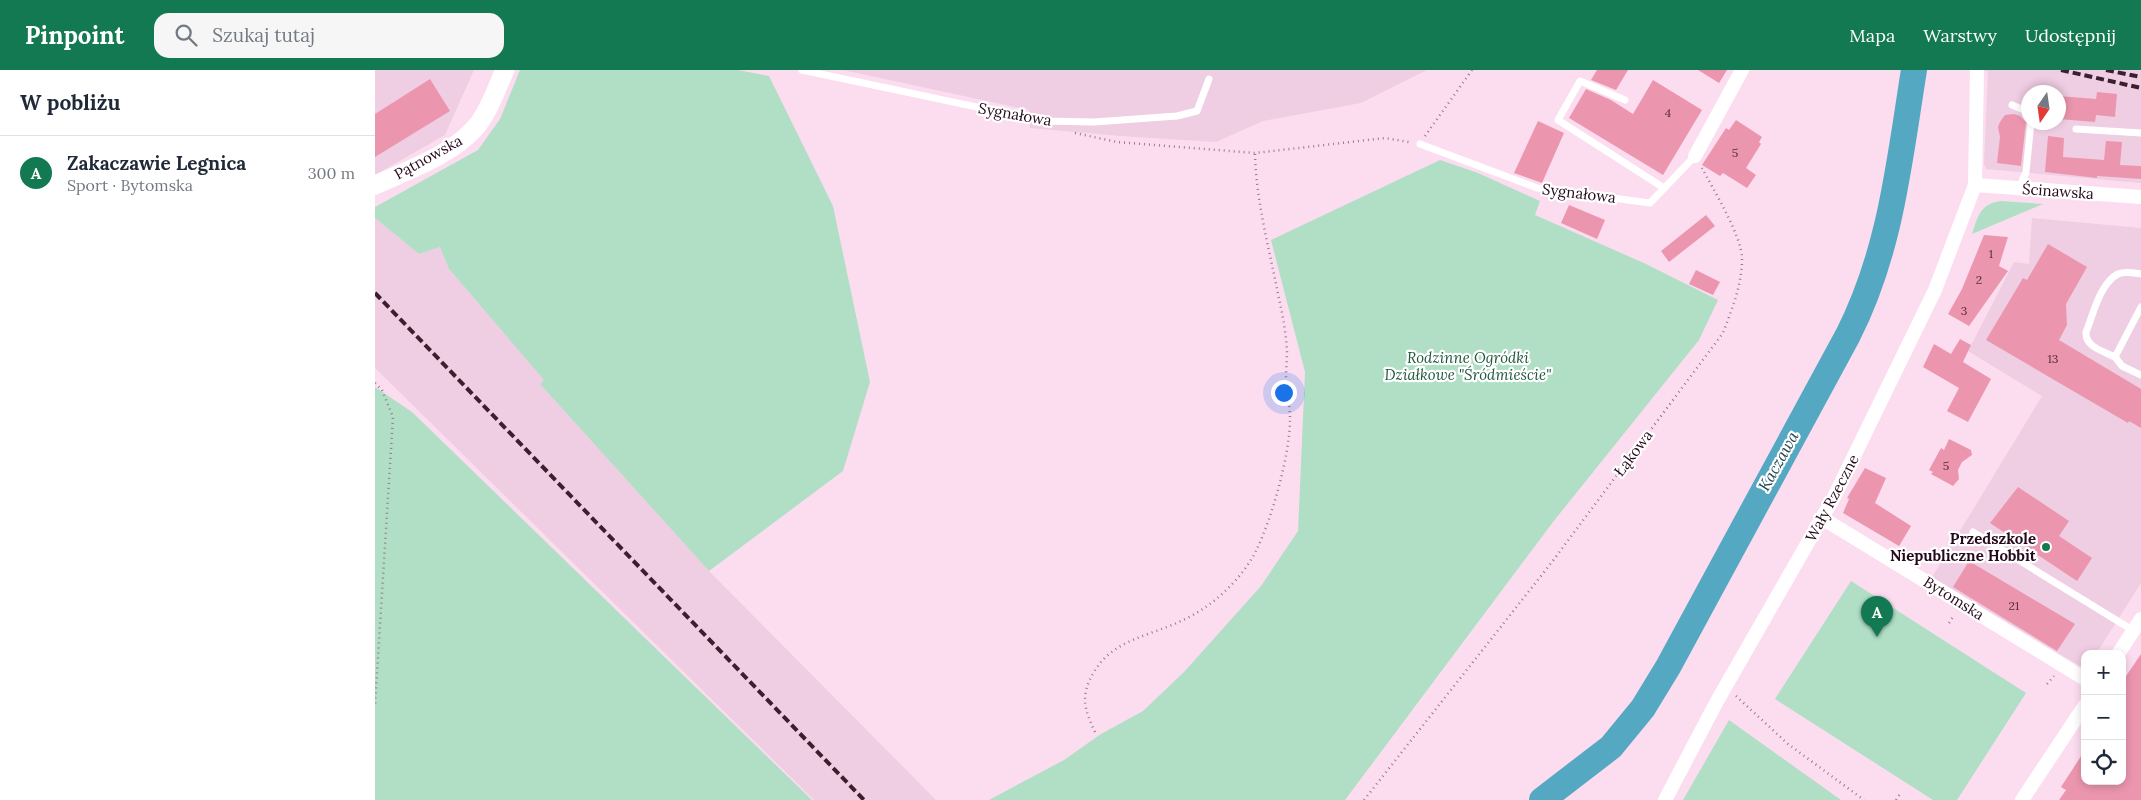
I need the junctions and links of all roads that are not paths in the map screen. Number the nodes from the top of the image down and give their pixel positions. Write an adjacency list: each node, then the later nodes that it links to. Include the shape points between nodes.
1 (505, 70): 14 (street, Pątnowska, via 480,120 459,144)
2 (801, 70): 5 (lane, Sygnałowa, via 1043,121 1094,122 1177,116 1197,111)
3 (1742, 70): 13 (street)
4 (1977, 70): 15 (street)
5 (1209, 79)
6 (1625, 100): 16 (lane, via 1580,81 1558,120)
7 (2012, 106): 8 (lane)
8 (2021, 109)
9 (2076, 129): 11 (lane)
10 (2030, 130): 17 (lane, via 2025,172)
11 (2141, 133)
12 (1420, 144): 16 (lane, Sygnałowa, via 1537,188 1650,203)
13 (1695, 156): 16 (lane, Sygnałowa)
14 (375, 185)
15 (1975, 185): 17 (street, Ścinawska); 23 (street, Wały Rzeczne, via 1930,300)
16 (1664, 188)
17 (2019, 188): 18 (street, Ścinawska)
18 (2141, 197)
19 (2141, 274): 21 (lane, via 2125,272 2116,275 2105,286 2086,332 2089,344)
20 (2141, 306): 21 (lane)
21 (2115, 357): 22 (lane, via 2122,366)
22 (2141, 376)
23 (1822, 518): 27 (street, Bytomska); 29 (street, Wały Rzeczne)
24 (1973, 532): 25 (lane)
25 (2137, 625): 26 (street)
26 (2121, 650)
27 (2081, 677)
28 (2081, 711): 30 (street)
29 (1665, 800)
30 (2022, 800)

